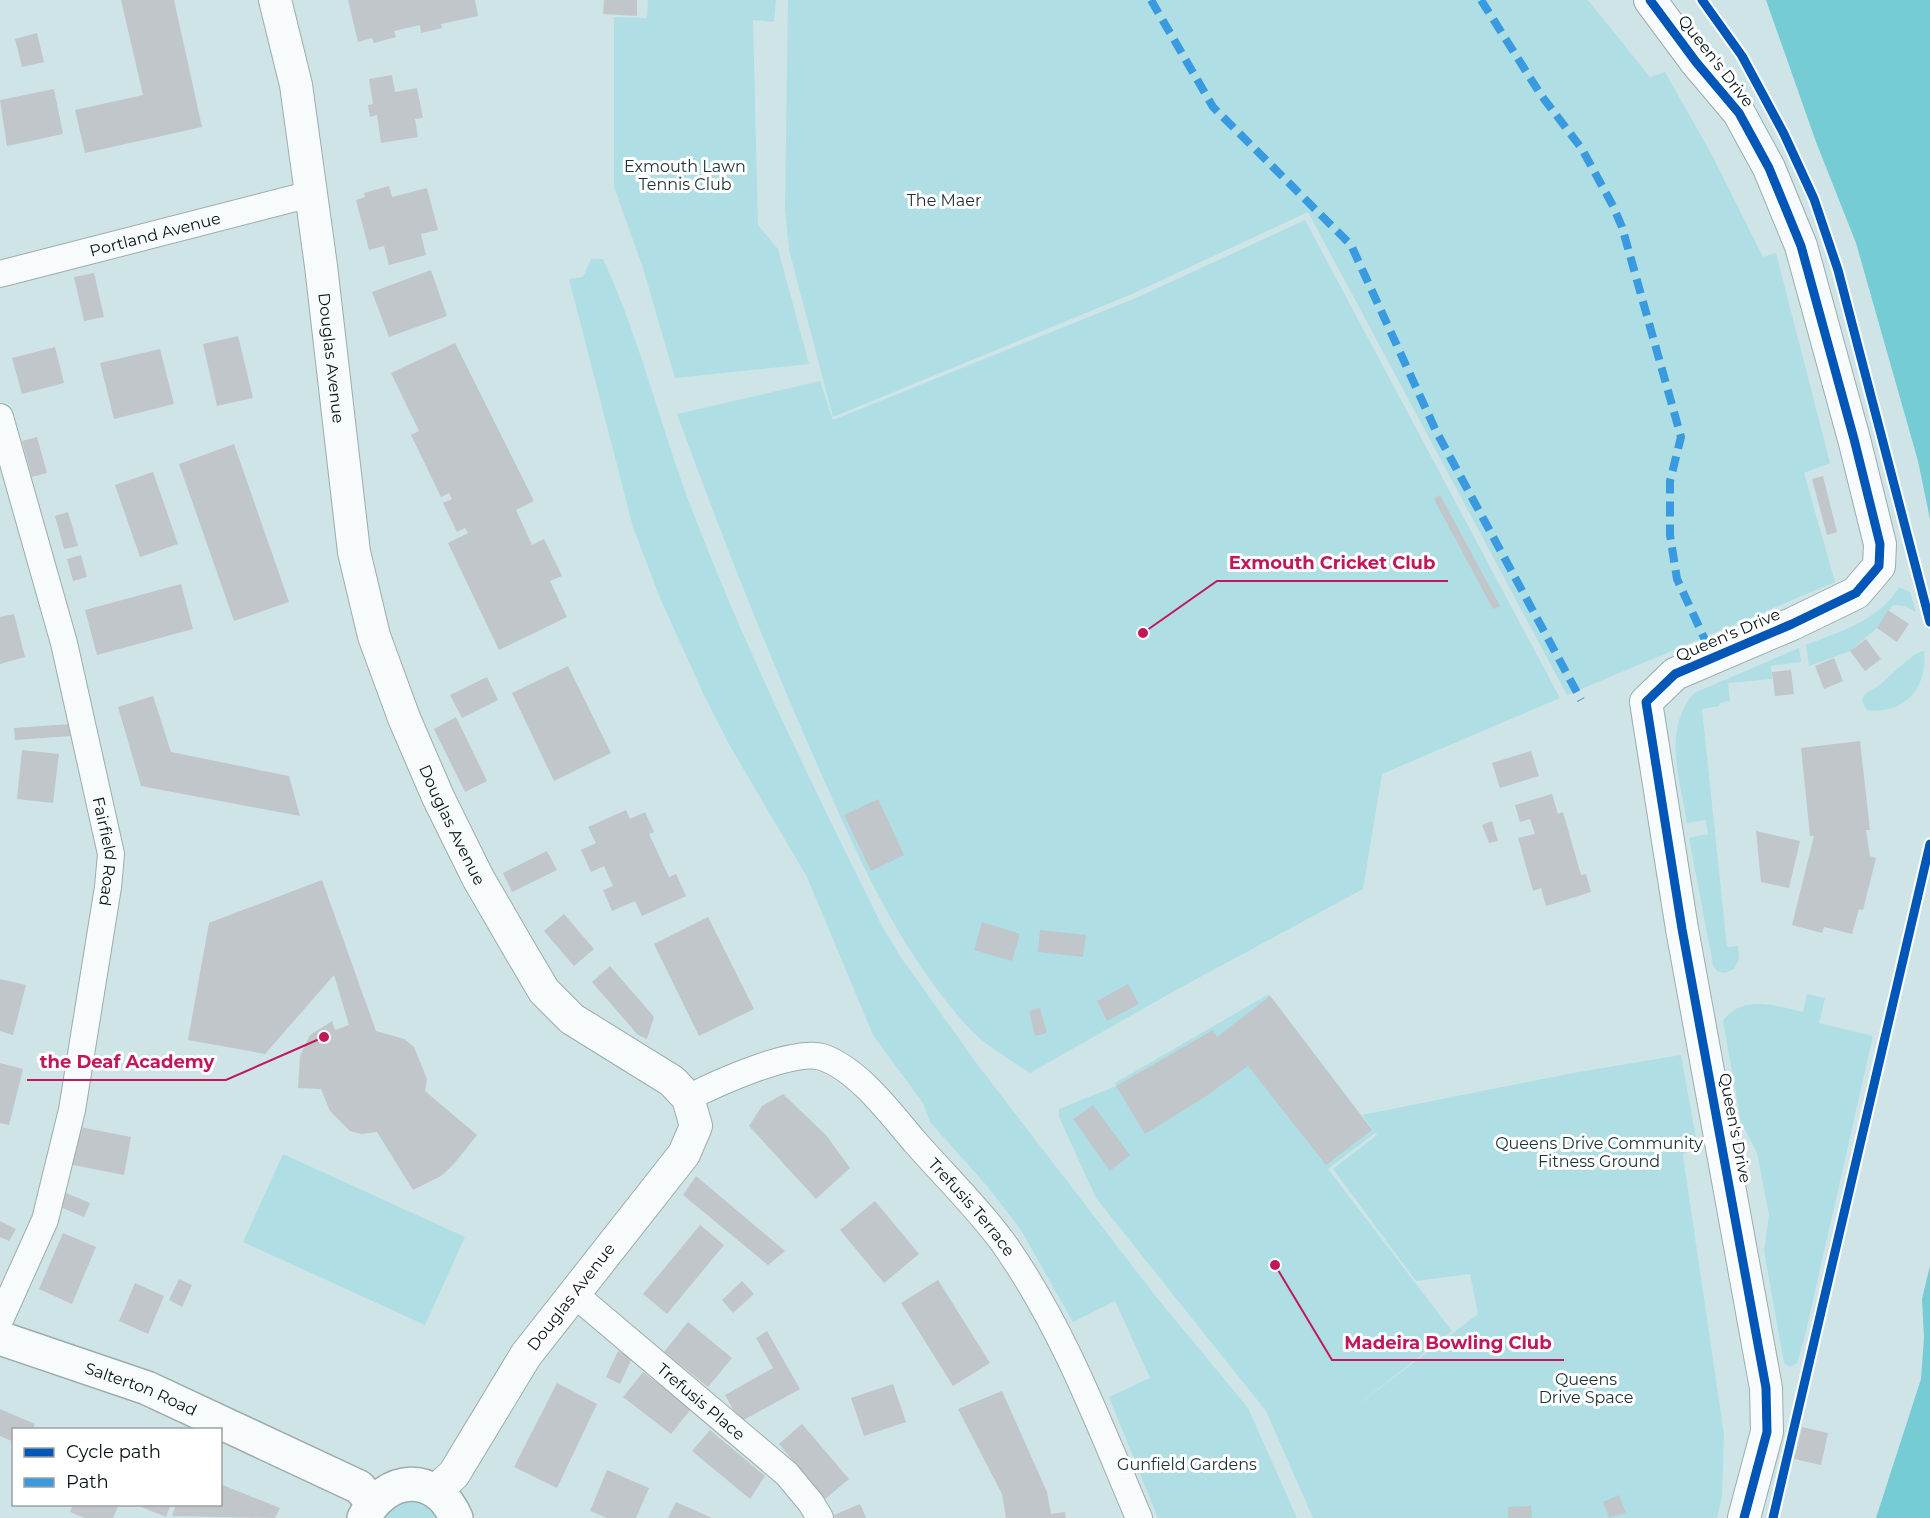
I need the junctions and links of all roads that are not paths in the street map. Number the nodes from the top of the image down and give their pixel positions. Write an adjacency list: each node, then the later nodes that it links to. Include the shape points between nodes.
1 (275, 0): 3 (street, Douglas Avenue, via 296,85)
2 (1650, 0): 15 (street, Queen's Drive, via 1739,113 1769,168 1802,246 1880,544 1879,566 1856,593 1674,674 1646,702 1682,929 1766,1388 1767,1432)
3 (311, 194): 4 (street, Portland Avenue); 6 (street, Douglas Avenue, via 354,552 374,636 420,756 478,878 544,991 586,1030 649,1065)
4 (0, 274)
5 (0, 417): 8 (street, Fairfield Road, via 64,643 111,854 72,1110 45,1220)
6 (688, 1098): 7 (street, Douglas Avenue, via 696,1126 684,1154); 14 (street, Trefusis Terrace, via 770,1064 819,1056 835,1063 882,1103 967,1199 1022,1272 1087,1394)
7 (573, 1293): 10 (street, Douglas Avenue, via 526,1355 454,1474); 13 (street, Trefusis Place, via 787,1474)
8 (0, 1320)
9 (0, 1338): 11 (main road, Salterton Road, via 147,1388 360,1487)
10 (436, 1491): 11 (main road, via 414,1483 391,1488); 12 (main road, via 450,1504)
11 (368, 1510)
12 (456, 1518)
13 (820, 1518)
14 (1139, 1518)
15 (1744, 1518)

